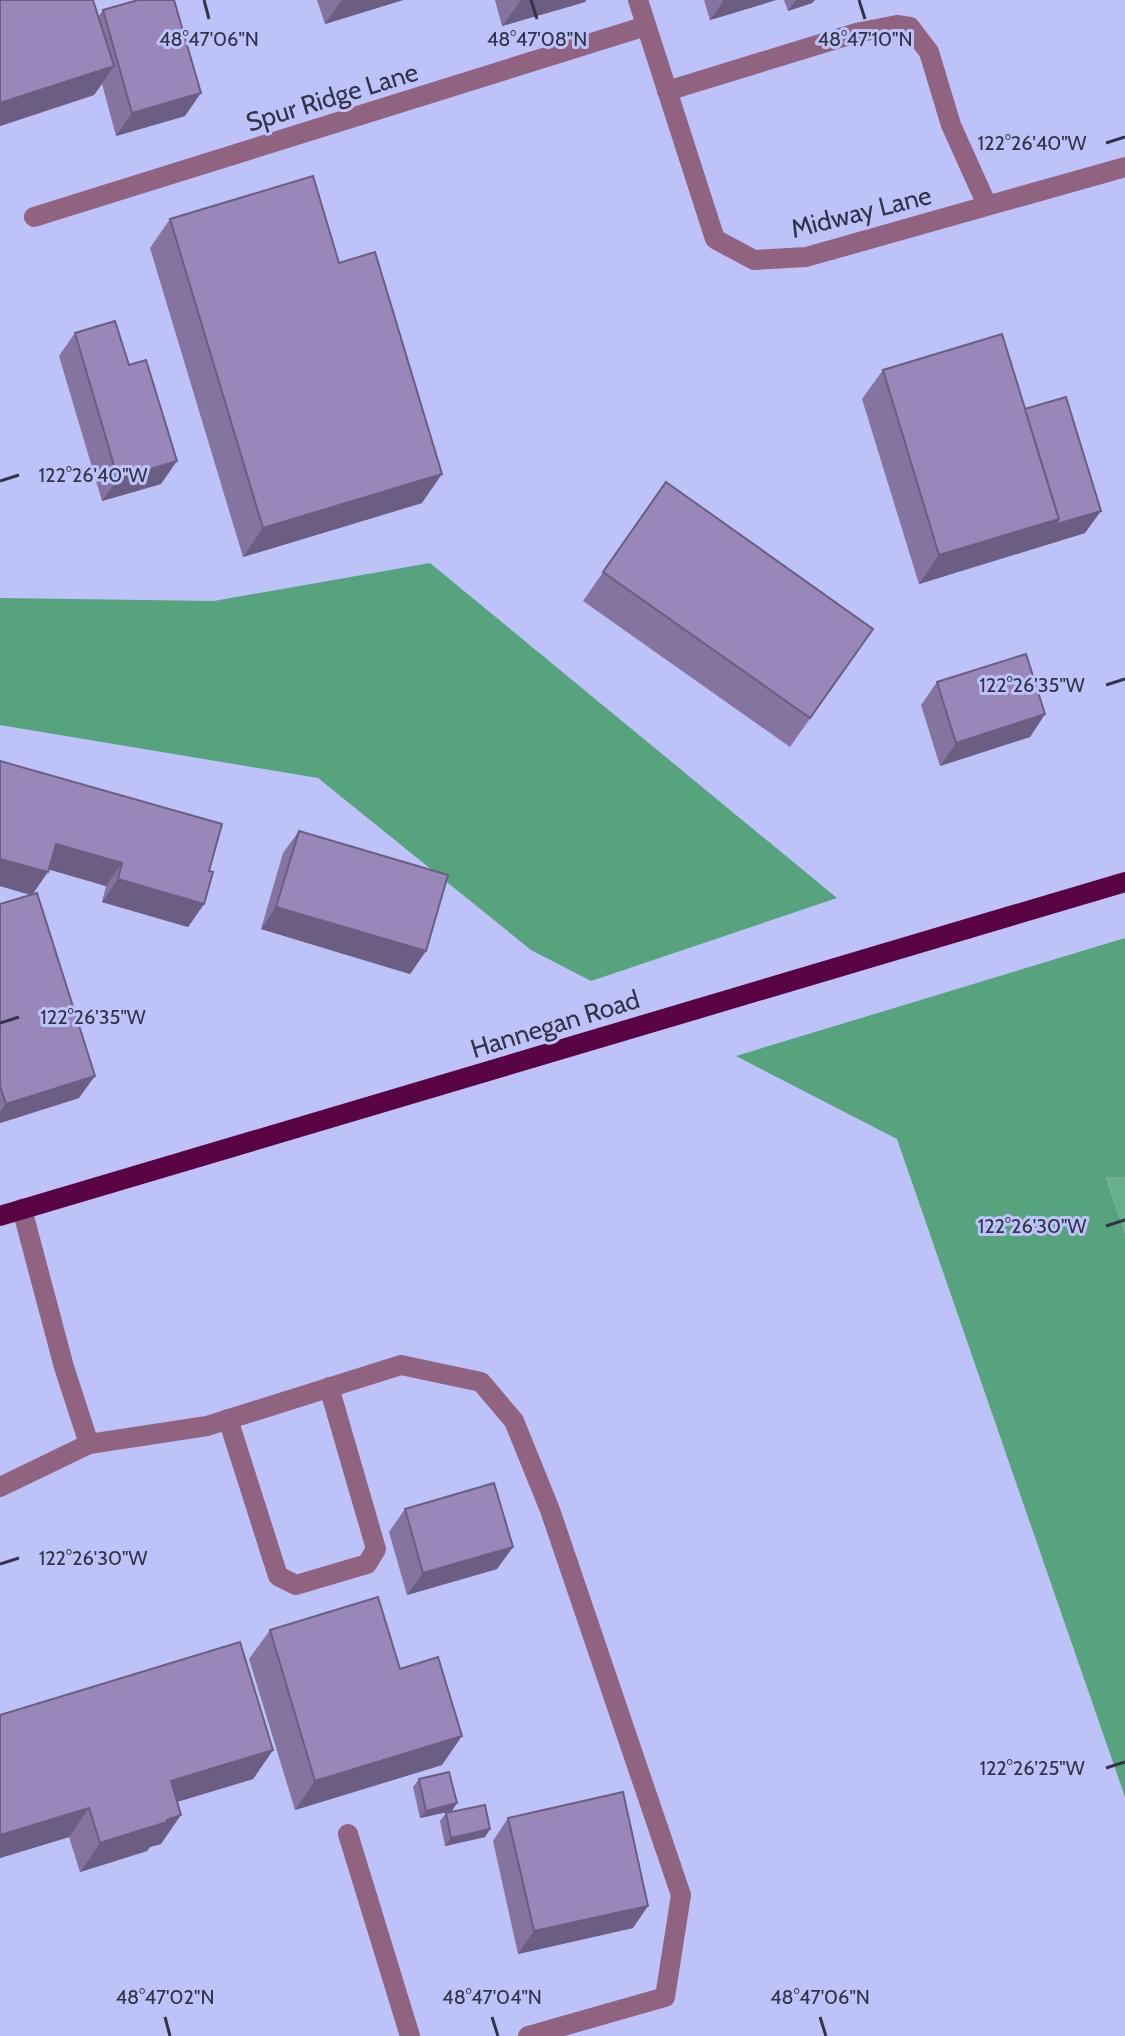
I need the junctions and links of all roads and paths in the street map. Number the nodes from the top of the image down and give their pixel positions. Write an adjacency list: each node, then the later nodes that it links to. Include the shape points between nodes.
1 (638, 0): 2 (street, Midway Lane)
2 (646, 26): 3 (street, Midway Lane); 6 (street, Spur Ridge Lane)
3 (667, 91): 5 (street, Midway Lane, via 715,239 754,260 806,257); 5 (street, via 856,33 910,27 929,52 951,125)
4 (1125, 167): 5 (street, Midway Lane)
5 (987, 205)
6 (34, 217)
7 (1125, 882): 8 (main road, Hannegan Road)
8 (22, 1209): 9 (main road, Hannegan Road); 12 (street)
9 (0, 1216)
10 (329, 1387): 11 (street); 11 (street, via 376,1549 367,1564 296,1585 278,1576); 16 (street, via 401,1365 481,1382 514,1421 550,1510 681,1895 665,1997)
11 (228, 1419): 12 (street)
12 (89, 1444): 13 (street)
13 (0, 1487)
14 (348, 1834): 15 (street)
15 (410, 2036)
16 (528, 2036)

